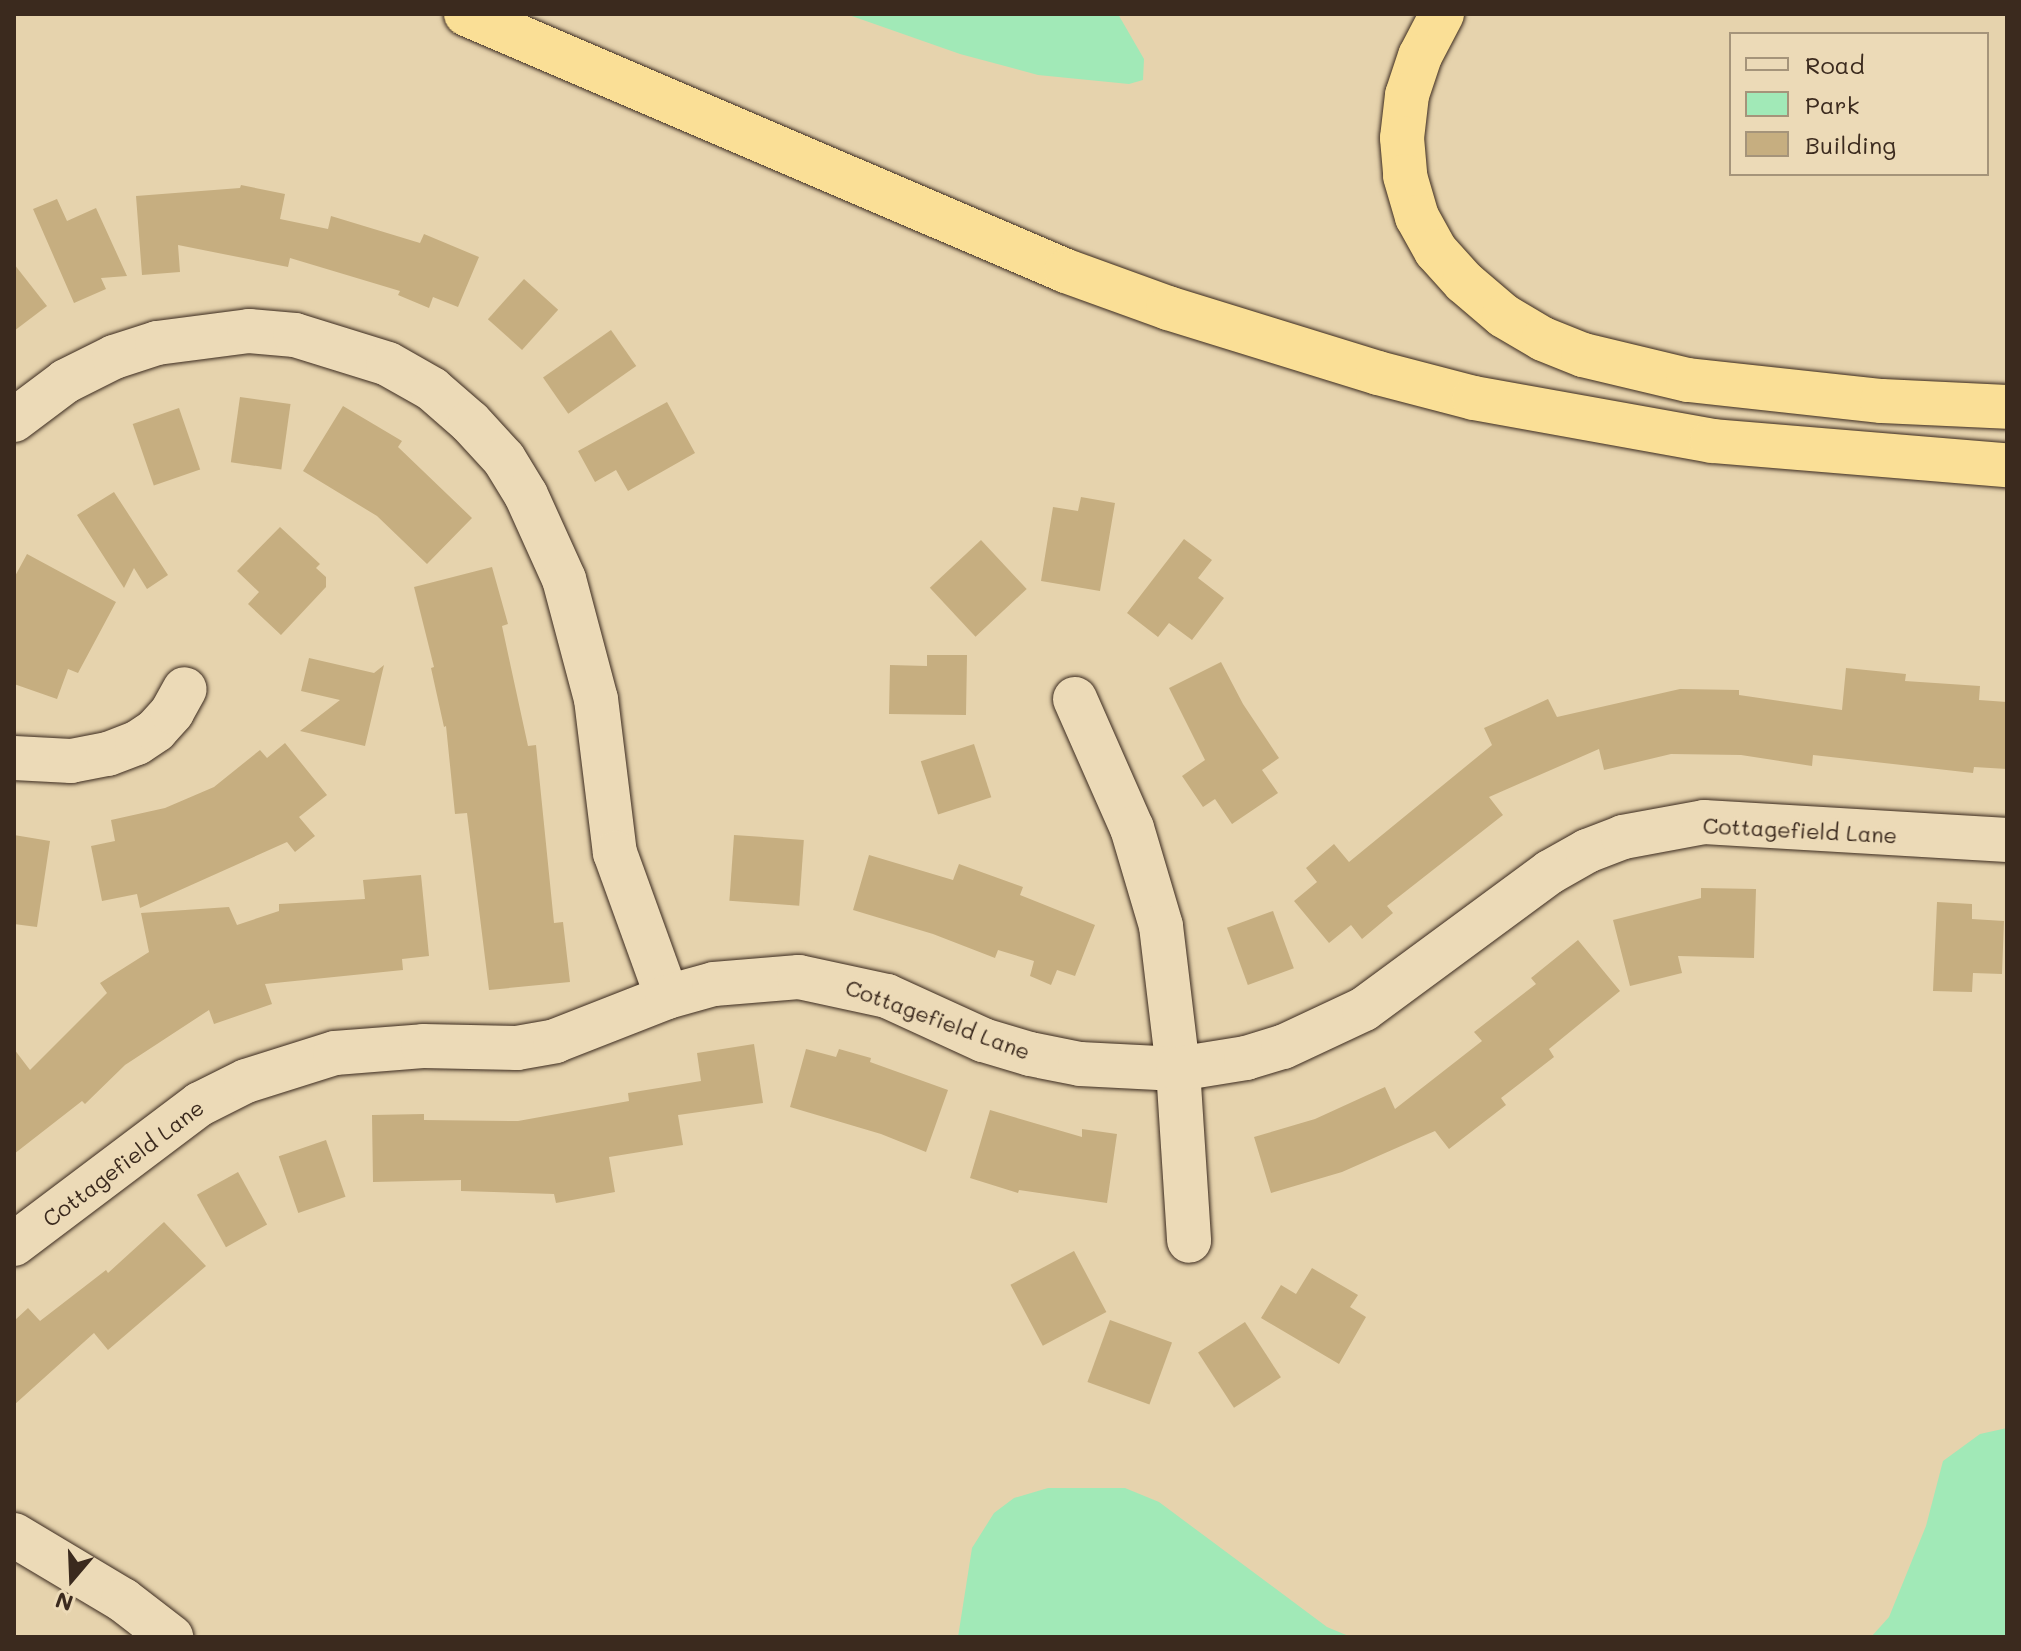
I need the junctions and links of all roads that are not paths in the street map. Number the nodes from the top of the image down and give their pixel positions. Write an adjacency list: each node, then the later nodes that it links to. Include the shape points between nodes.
1 (466, 14): 5 (highway, via 1066,271 1378,373 1474,398 1712,441)
2 (1442, 14): 3 (highway, via 1407,95 1405,176 1417,217 1436,251 1504,316 1583,355 1688,380 1882,401)
3 (2007, 407)
4 (14, 420): 10 (street, via 36,400 114,357 157,343 249,331 295,335 388,364 432,389 470,422 504,459 526,495 564,579 596,699 615,853)
5 (2007, 465)
6 (185, 689): 8 (street, via 156,730 137,743 71,761)
7 (1075, 699): 11 (street, via 1150,878 1169,974)
8 (14, 758)
9 (2007, 840): 11 (street, Cottagefield Lane, via 1704,822 1623,837 1550,872 1364,1009 1283,1047)
10 (667, 997): 11 (street, Cottagefield Lane, via 714,984 799,977 887,996 983,1040 1030,1054 1080,1064); 13 (street, Cottagefield Lane, via 555,1041 517,1048 349,1051 246,1081 165,1128)
11 (1178, 1069): 12 (street)
12 (1189, 1241)
13 (14, 1244)
14 (14, 1535): 15 (street, via 123,1600)
15 (171, 1637)

